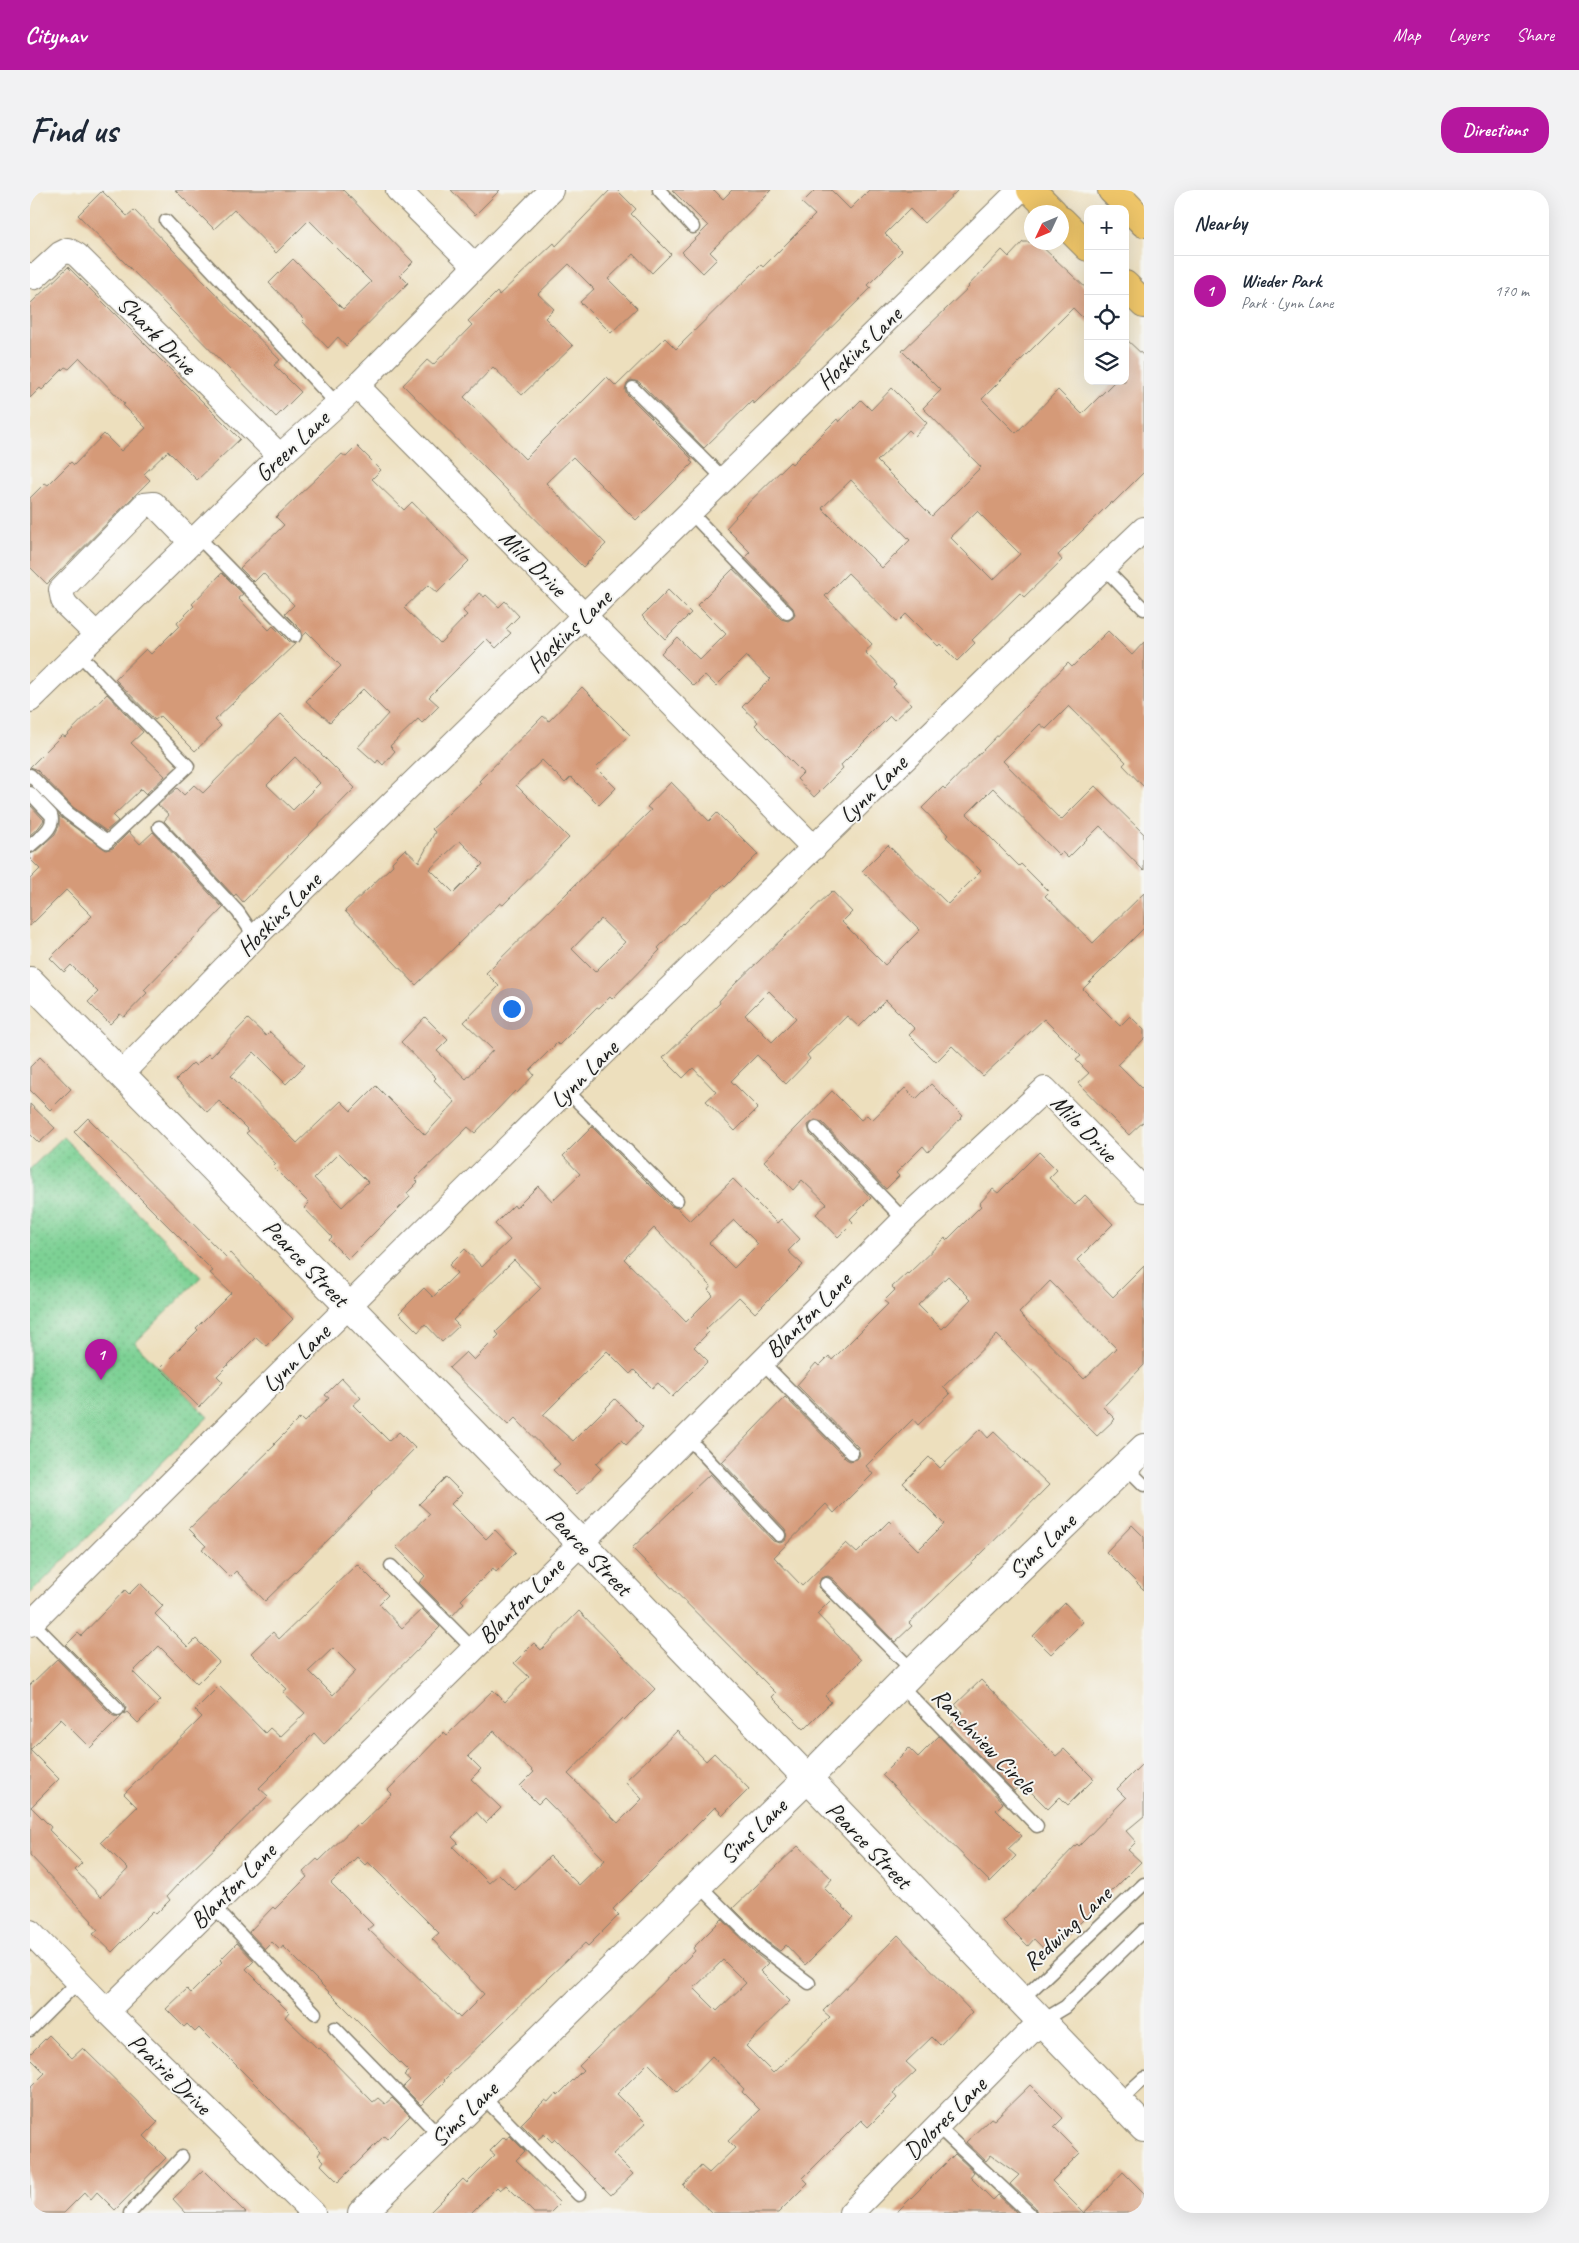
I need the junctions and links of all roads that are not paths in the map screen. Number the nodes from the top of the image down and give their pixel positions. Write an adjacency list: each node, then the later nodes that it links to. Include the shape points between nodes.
1 (398, 190): 13 (street)
2 (551, 190): 13 (street, Green Lane)
3 (659, 190): 10 (lane)
4 (1020, 190): 21 (street, Hoskins Lane)
5 (1031, 190): 7 (main road)
6 (1112, 190): 9 (main road)
7 (1046, 205)
8 (166, 221): 19 (lane)
9 (1144, 223)
10 (693, 227)
11 (1069, 228): 12 (main road)
12 (1084, 243)
13 (474, 265): 17 (street, Green Lane)
14 (32, 278): 20 (street, Shark Drive, via 60,254 68,250 77,255)
15 (1129, 289): 16 (main road)
16 (1144, 304)
17 (357, 386): 19 (street, Green Lane); 28 (street, Milo Drive)
18 (633, 388): 21 (lane)
19 (337, 404): 20 (street, Green Lane)
20 (280, 456): 24 (street, Green Lane)
21 (724, 479): 22 (street, Hoskins Lane)
22 (690, 512): 27 (lane); 28 (street, Hoskins Lane)
23 (1144, 529): 25 (street, Lynn Lane)
24 (194, 539): 29 (street, Green Lane); 29 (street, via 154,504 144,505 62,590 62,600); 30 (lane)
25 (1104, 567): 26 (lane); 37 (street, Lynn Lane)
26 (1144, 609)
27 (787, 613)
28 (584, 616): 37 (street, Milo Drive); 38 (street, Hoskins Lane)
29 (97, 636): 31 (street, Green Lane)
30 (295, 636)
31 (78, 653): 32 (street, Green Lane); 33 (lane, via 188,766 107,842 68,813)
32 (30, 700)
33 (30, 775)
34 (30, 793): 36 (lane, via 53,820 52,825)
35 (159, 827): 38 (lane, via 238,912)
36 (30, 846)
37 (814, 848): 42 (street, Lynn Lane)
38 (255, 937): 40 (street, Hoskins Lane)
39 (30, 981): 40 (street, Pearce Street)
40 (121, 1074): 47 (street, Pearce Street)
41 (1046, 1089): 44 (street, Milo Drive); 46 (street, Blanton Lane)
42 (567, 1091): 45 (lane); 47 (street, Lynn Lane)
43 (816, 1128): 46 (lane)
44 (1144, 1190)
45 (677, 1200)
46 (904, 1220): 48 (street, Blanton Lane)
47 (349, 1306): 54 (street, Pearce Street); 57 (street, Lynn Lane)
48 (762, 1362): 49 (street, Blanton Lane); 50 (lane)
49 (687, 1437): 53 (lane); 54 (street, Blanton Lane)
50 (852, 1453)
51 (1135, 1457): 52 (lane); 59 (street, Sims Lane)
52 (1144, 1485)
53 (779, 1535)
54 (581, 1543): 58 (street, Blanton Lane); 61 (street, Pearce Street)
55 (391, 1566): 58 (lane)
56 (826, 1584): 59 (lane, Ranchview Circle)
57 (31, 1623): 60 (lane)
58 (473, 1649): 65 (street, Blanton Lane)
59 (906, 1678): 61 (street, Sims Lane); 62 (lane, Ranchview Circle)
60 (118, 1710)
61 (807, 1779): 63 (street, Sims Lane); 70 (street, Pearce Street)
62 (1037, 1826)
63 (698, 1884): 69 (lane, via 762,1947); 77 (street, Sims Lane)
64 (1144, 1884): 70 (lane, Redwing Lane)
65 (213, 1906): 71 (street, Blanton Lane); 72 (lane)
66 (1144, 1930): 73 (lane, via 1065,2007)
67 (30, 1932): 68 (street, Prairie Drive)
68 (78, 1982): 71 (street, Prairie Drive); 75 (lane)
69 (809, 1983)
70 (1020, 2001): 73 (street, Pearce Street)
71 (106, 2011): 85 (street, Prairie Drive)
72 (315, 2013)
73 (1040, 2022): 78 (street, Pearce Street); 79 (street, Dolores Lane)
74 (335, 2028): 81 (lane)
75 (30, 2030)
76 (1144, 2078): 78 (lane)
77 (482, 2096): 81 (street, Sims Lane); 83 (lane)
78 (1118, 2102): 80 (street, Pearce Street)
79 (937, 2126): 87 (street, Dolores Lane); 88 (lane)
80 (1144, 2128)
81 (440, 2136): 86 (street, Sims Lane)
82 (182, 2157): 84 (lane)
83 (579, 2195)
84 (130, 2213)
85 (313, 2213)
86 (362, 2213)
87 (851, 2213)
88 (1029, 2213)

